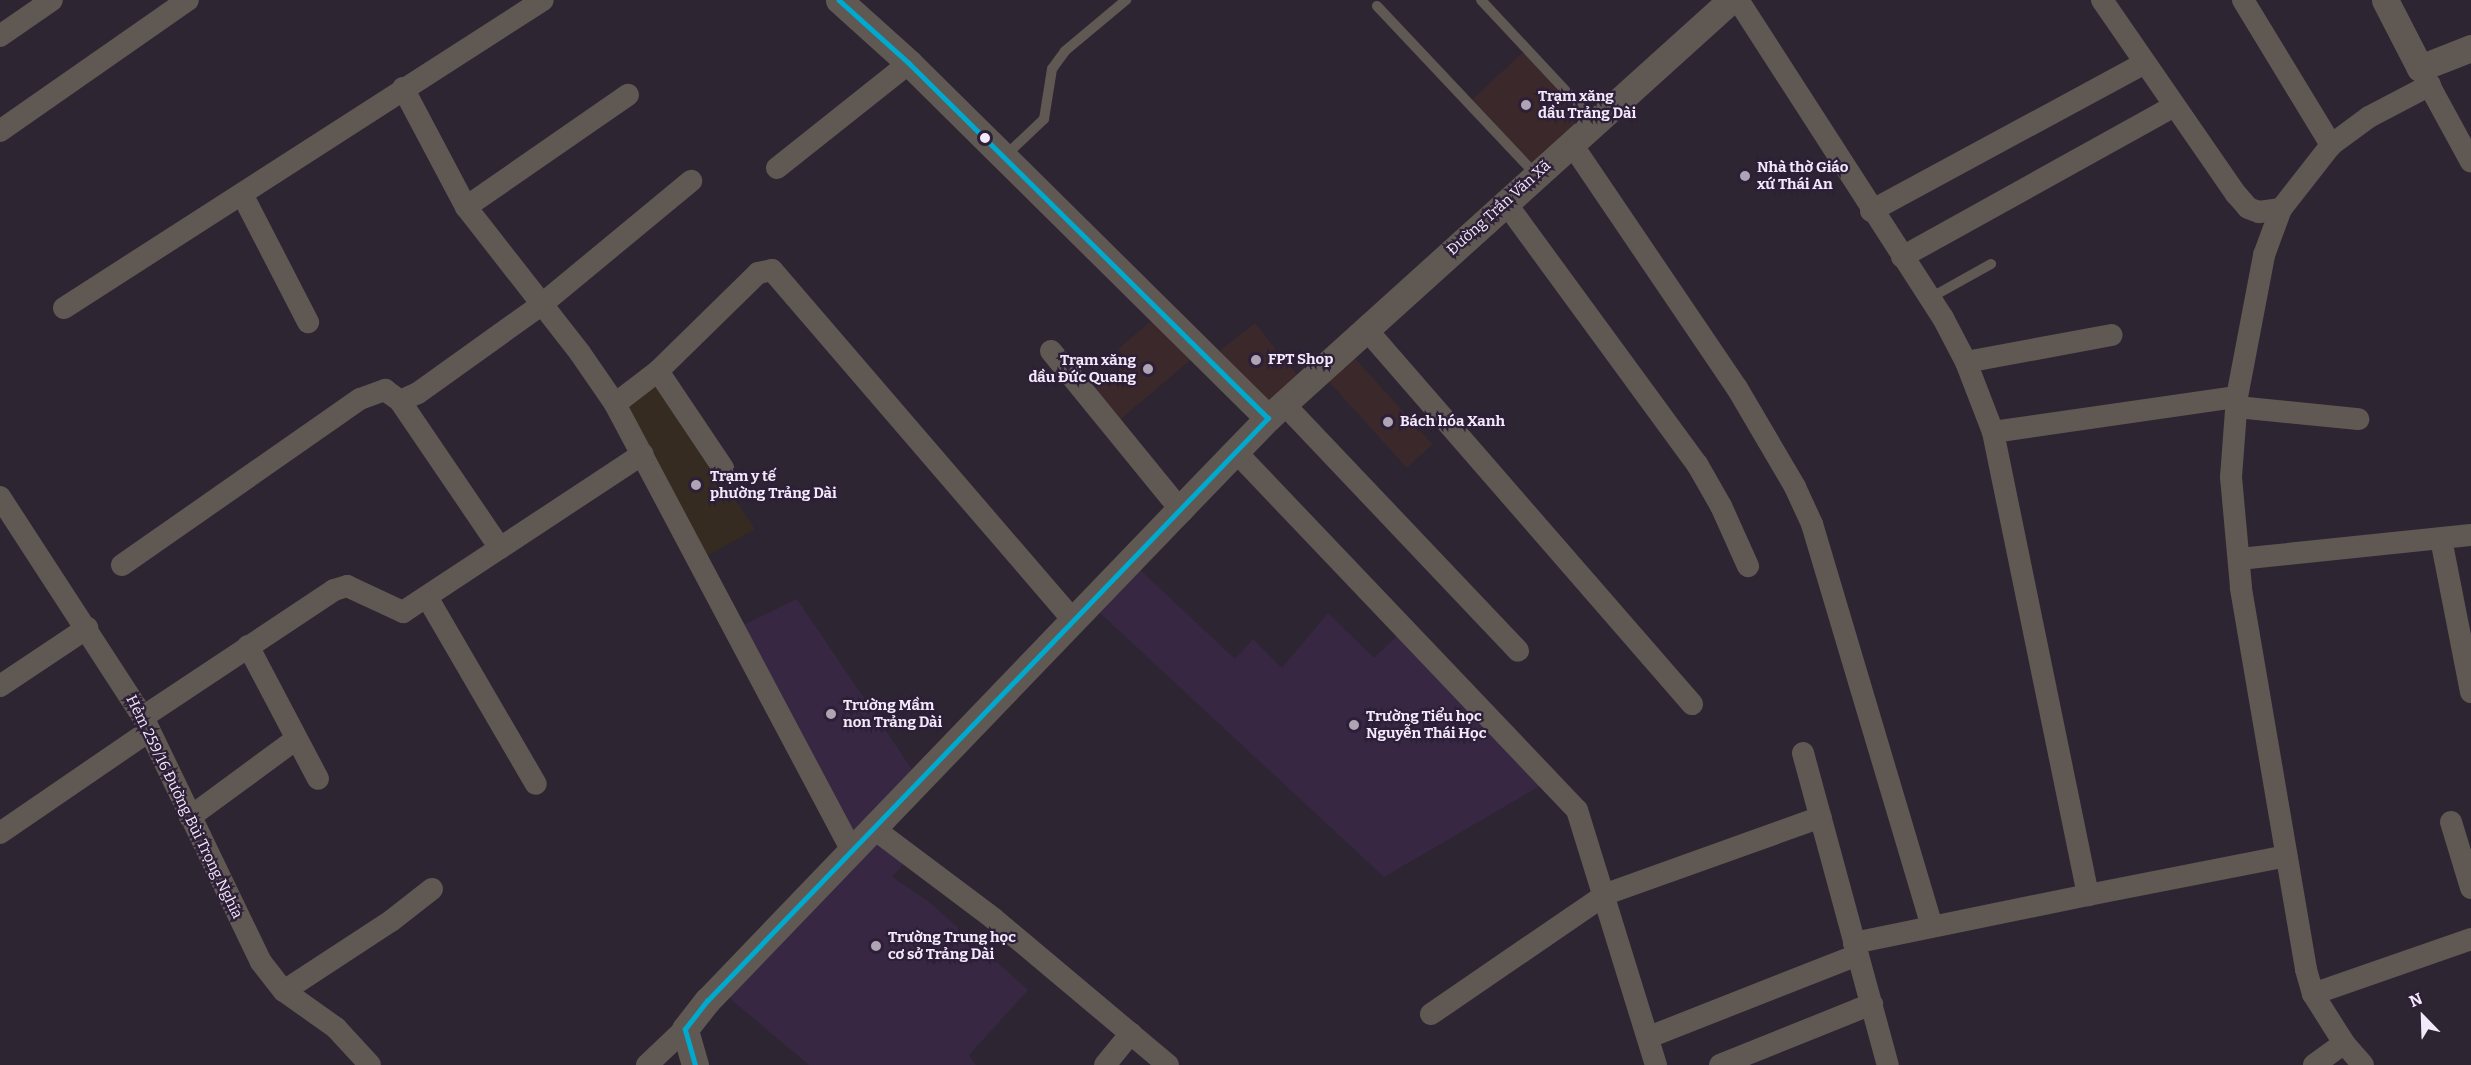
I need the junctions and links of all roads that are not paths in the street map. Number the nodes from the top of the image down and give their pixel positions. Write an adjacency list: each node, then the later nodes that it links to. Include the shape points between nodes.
1 (52, 0): 13 (street)
2 (188, 0): 22 (street)
3 (543, 0): 18 (street)
4 (839, 0): 15 (street)
5 (1126, 0): 25 (lane, via 1065,51 1052,69 1044,119)
6 (1481, 0): 21 (lane)
7 (1731, 0): 21 (street, Đường Trần Văn Xã)
8 (1738, 0): 34 (street)
9 (2102, 0): 16 (street)
10 (2243, 0): 24 (street)
11 (2385, 0): 17 (street)
12 (1377, 6): 28 (lane)
13 (0, 36)
14 (2471, 48): 17 (street)
15 (909, 63): 25 (street); 27 (street)
16 (2143, 64): 20 (street); 34 (street)
17 (2425, 76): 24 (street); 26 (street)
18 (403, 88): 30 (street); 32 (street)
19 (628, 95): 32 (street)
20 (2173, 107): 33 (street, via 2248,208 2259,212); 35 (street)
21 (1594, 122): 23 (street, Đường Trần Văn Xã)
22 (0, 131)
23 (1571, 143): 28 (street, Đường Trần Văn Xã); 87 (street, via 1737,388 1795,487 1812,524)
24 (2331, 145): 33 (street)
25 (1003, 159): 49 (street)
26 (2471, 162)
27 (777, 168)
28 (1536, 175): 31 (street, Đường Trần Văn Xã)
29 (691, 181): 38 (street)
30 (243, 196): 39 (street); 40 (street)
31 (1505, 202): 41 (street, Đường Trần Văn Xã); 62 (street, via 1693,459 1721,506)
32 (466, 207): 38 (street)
33 (2281, 209): 47 (street, via 2264,255)
34 (1871, 212): 35 (street)
35 (1902, 257): 37 (street)
36 (1991, 264): 37 (lane)
37 (1930, 298): 44 (street)
38 (541, 305): 46 (street, via 418,393); 48 (street)
39 (64, 308)
40 (308, 322)
41 (1366, 329): 49 (street, Đường Trần Văn Xã); 70 (street)
42 (2112, 335): 44 (street)
43 (1051, 351): 56 (street)
44 (1966, 362): 51 (street)
45 (658, 371): 48 (street); 54 (street); 64 (street, via 758,273 772,270)
46 (400, 401): 59 (street); 61 (street, via 385,390 360,399)
47 (2237, 402): 50 (street); 51 (street); 60 (street, via 2231,477)
48 (615, 404): 53 (street)
49 (1276, 411): 52 (street, Đường Trần Văn Xã); 67 (street)
50 (2358, 419)
51 (1993, 432): 86 (street)
52 (1236, 453): 56 (street, Đường Trần Văn Xã); 85 (street, via 1509,740 1560,788 1578,810)
53 (643, 454): 59 (street); 81 (street)
54 (723, 468)
55 (0, 497): 65 (street, Hẻm 259/16 Đường Bùi Trọng Nghĩa)
56 (1180, 509): 64 (street, Đường Trần Văn Xã)
57 (2471, 535): 58 (street)
58 (2441, 539): 60 (street); 69 (street)
59 (501, 548): 63 (street)
60 (2239, 559): 82 (street)
61 (122, 565)
62 (1748, 566)
63 (427, 597): 66 (street, via 403,612 347,586 334,590); 75 (street)
64 (1075, 622): 79 (street, Đường Trần Văn Xã)
65 (87, 628): 68 (street); 71 (street, Hẻm 259/16 Đường Bùi Trọng Nghĩa)
66 (248, 646): 71 (street); 72 (street)
67 (1518, 651)
68 (0, 686)
69 (2471, 692)
70 (1692, 704)
71 (146, 724): 76 (street, Hẻm 259/16 Đường Bùi Trọng Nghĩa); 80 (street)
72 (296, 740): 74 (street); 76 (street)
73 (1803, 753): 77 (street)
74 (318, 779)
75 (536, 784)
76 (190, 817): 90 (street, Hẻm 259/16 Đường Bùi Trọng Nghĩa, via 261,962)
77 (1821, 817): 85 (street); 89 (street)
78 (2451, 822): 83 (street)
79 (873, 828): 81 (street, Đường Trần Văn Xã); 95 (street, via 994,919)
80 (0, 833)
81 (851, 849): 94 (street, Đường Trần Văn Xã)
82 (2286, 856): 86 (street); 91 (street)
83 (2471, 888)
84 (432, 889): 90 (street, via 391,921)
85 (1606, 894): 93 (street); 96 (street)
86 (2088, 895): 87 (street)
87 (1932, 926): 89 (street)
88 (2471, 939): 91 (street)
89 (1855, 949): 92 (street); 96 (street)
90 (284, 991): 98 (street, Hẻm 259/16 Đường Bùi Trọng Nghĩa, via 336,1029)
91 (2313, 994): 97 (street)
92 (1872, 1004): 104 (street); 105 (street)
93 (1431, 1014)
94 (685, 1029): 99 (street); 100 (street)
95 (1131, 1033): 101 (street); 102 (street)
96 (1649, 1037): 103 (street)
97 (2344, 1043): 106 (street); 107 (street)
98 (370, 1065)
99 (647, 1065)
100 (695, 1065)
101 (1105, 1065)
102 (1168, 1065)
103 (1656, 1065)
104 (1720, 1065)
105 (1888, 1065)
106 (2314, 1065)
107 (2363, 1065)

